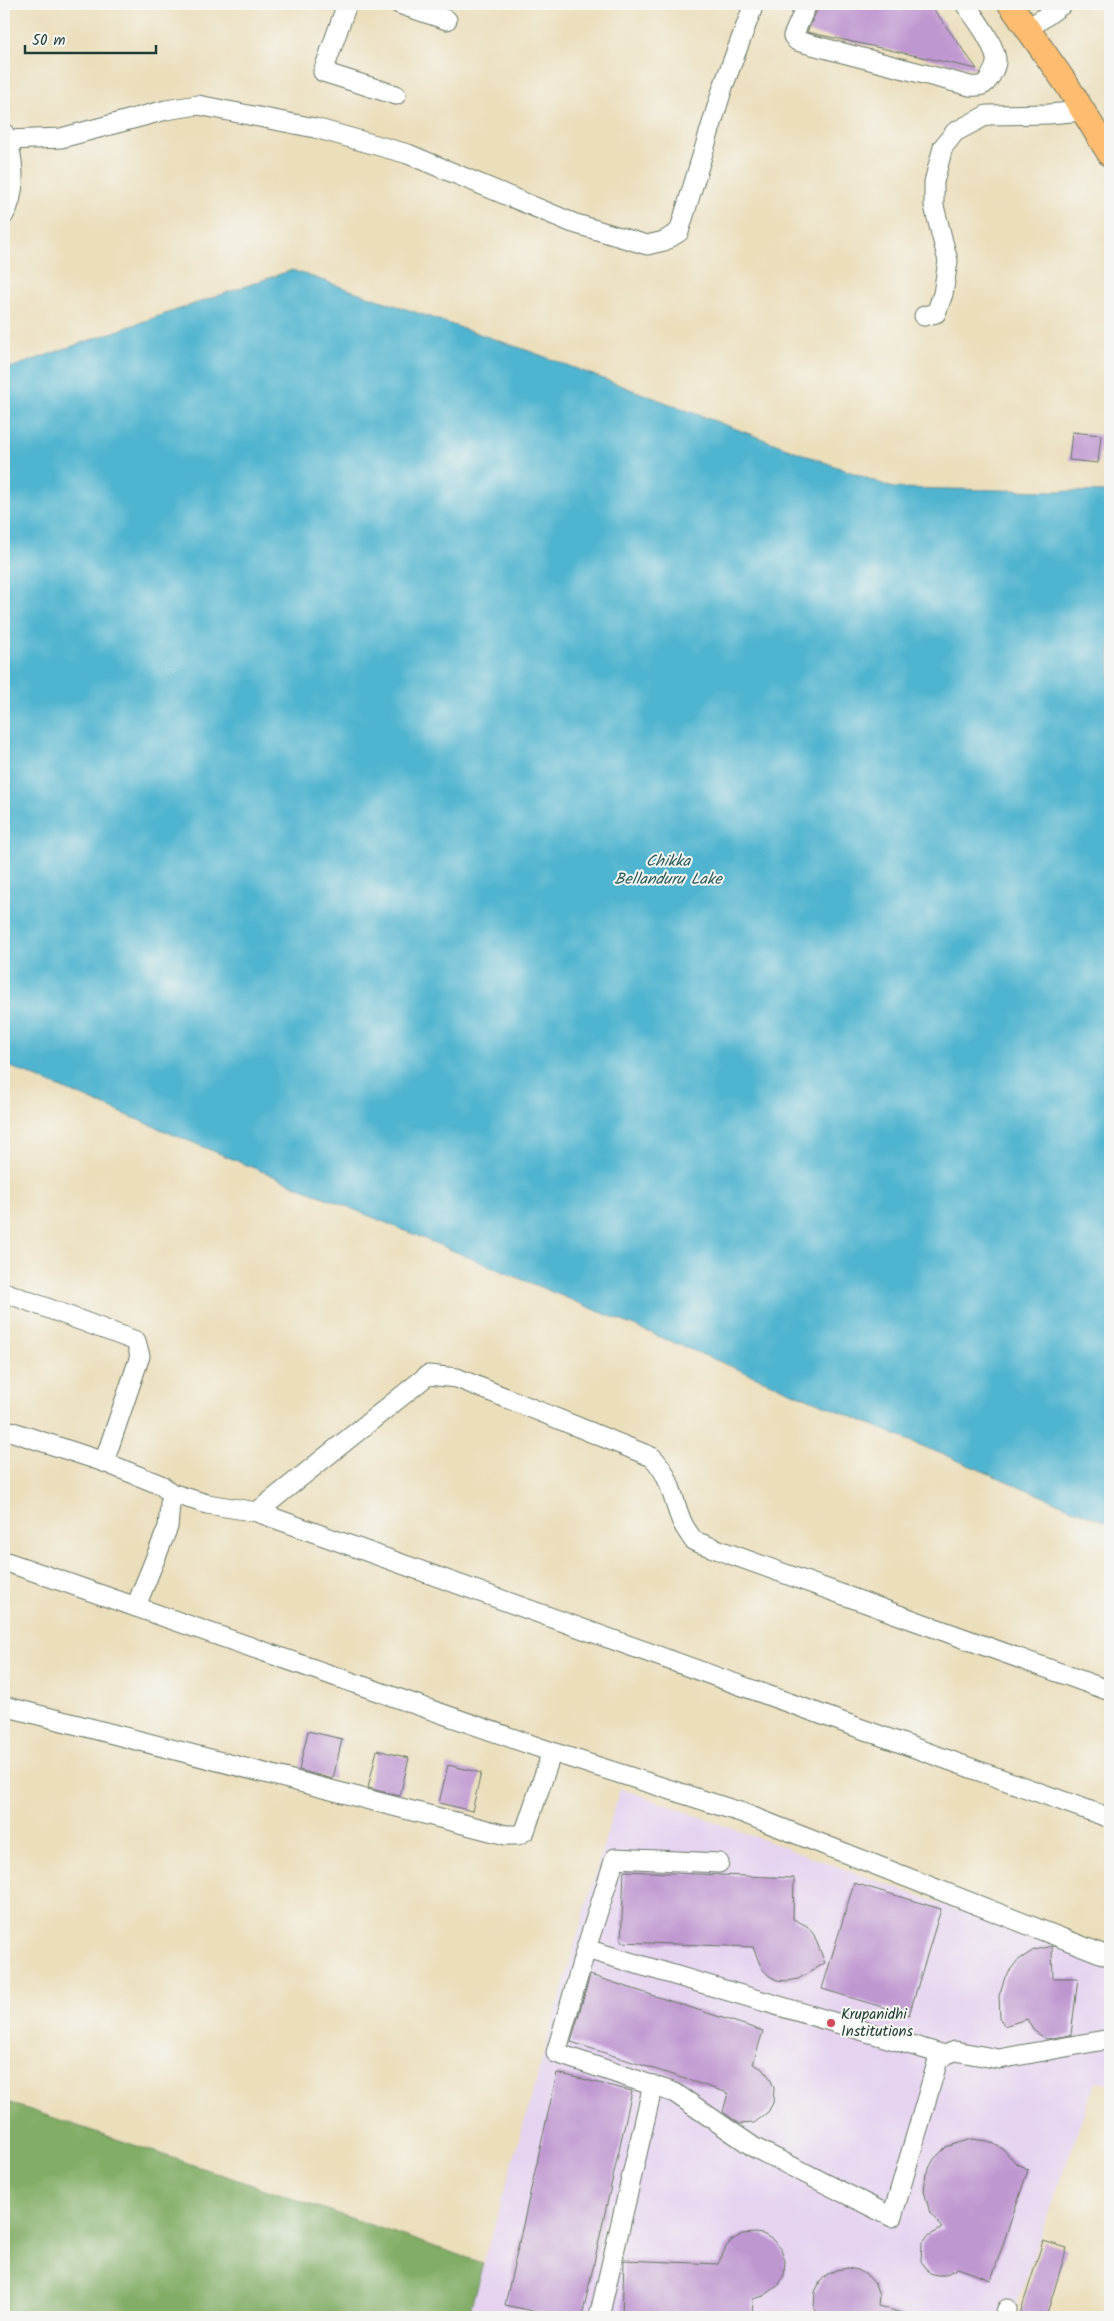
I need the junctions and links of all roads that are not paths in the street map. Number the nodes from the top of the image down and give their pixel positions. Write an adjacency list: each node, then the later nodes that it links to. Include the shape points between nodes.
1 (347, 4): 10 (street, via 323,72)
2 (399, 4): 8 (street)
3 (754, 4): 12 (street, via 723,87 679,232 648,245 573,223 408,154 315,128 198,105 166,110 61,138)
4 (807, 4): 5 (street, via 792,36 797,41 980,87 994,71 997,60 983,29)
5 (965, 4)
6 (1062, 4): 9 (street)
7 (1013, 5): 9 (main road)
8 (447, 20)
9 (1028, 30): 11 (main road)
10 (396, 95)
11 (1096, 123): 13 (main road); 15 (street, via 1049,114 988,115 955,132 943,147 934,182 934,206 948,261 943,294 936,313)
12 (5, 137): 14 (street, via 13,174 10,204)
13 (1110, 155)
14 (4, 215)
15 (924, 316)
16 (4, 1292): 18 (street, via 136,1341 140,1356)
17 (4, 1428): 18 (street)
18 (104, 1462): 19 (street, via 161,1485)
19 (171, 1493): 20 (street, via 207,1504); 22 (street, via 168,1527)
20 (257, 1512): 23 (street, via 428,1375 457,1378 652,1457 661,1465 683,1523 694,1541); 26 (street)
21 (4, 1561): 22 (street)
22 (136, 1606): 25 (street)
23 (1110, 1691)
24 (4, 1706): 25 (street, via 506,1835 525,1831)
25 (552, 1752): 29 (street, via 743,1812)
26 (1110, 1818)
27 (720, 1863): 28 (street, via 615,1858)
28 (586, 1949): 31 (street); 32 (street, via 556,2053)
29 (1110, 1957)
30 (1110, 2039): 31 (street, via 998,2059 955,2051)
31 (945, 2055): 32 (street, via 938,2060 892,2217 755,2148 675,2093)
32 (653, 2085): 33 (street)
33 (599, 2317)

